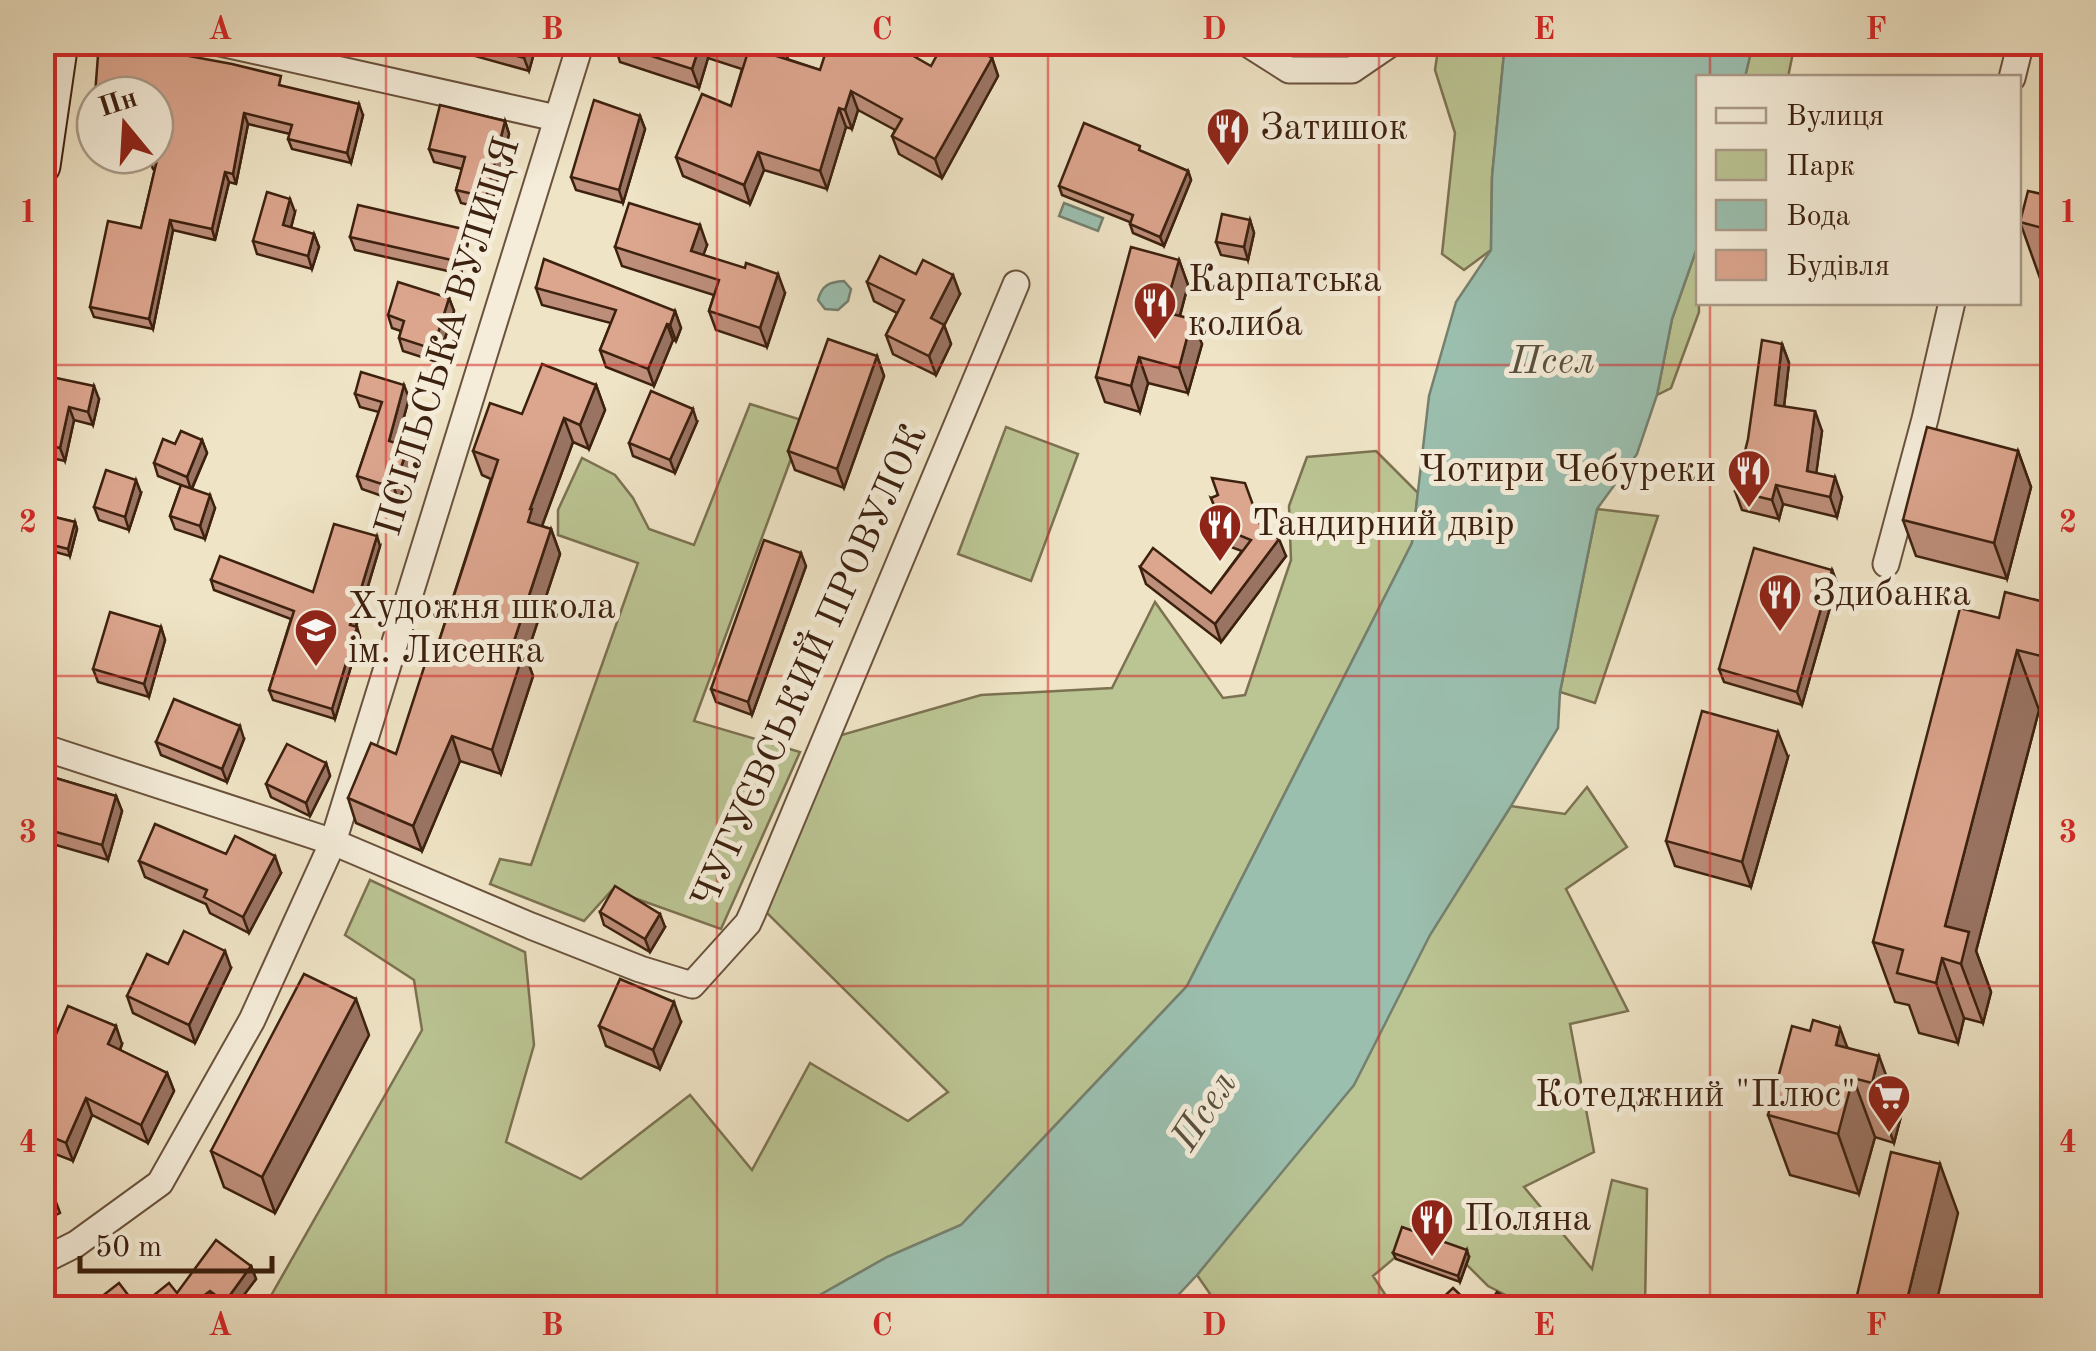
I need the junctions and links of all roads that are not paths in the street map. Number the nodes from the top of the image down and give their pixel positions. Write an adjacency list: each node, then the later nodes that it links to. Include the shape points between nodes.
1 (60, 42): 10 (main road)
2 (216, 42): 7 (street)
3 (580, 42): 9 (street, ПСІЛЬСЬКА ВУЛИЦЯ)
4 (1245, 42): 5 (street, via 1289,70 1352,70)
5 (1392, 42)
6 (2021, 42): 8 (street)
7 (306, 52): 9 (street)
8 (2013, 75)
9 (556, 118): 15 (street, ПСІЛЬСЬКА ВУЛИЦЯ)
10 (42, 166)
11 (1016, 284): 15 (street, ЧУГУЄВСЬКИЙ ПРОВУЛОК, via 748,923 692,985 567,941)
12 (1951, 305): 13 (street)
13 (1886, 564)
14 (42, 747): 15 (street, ЧУГУЄВСЬКИЙ ПРОВУЛОК)
15 (333, 842): 16 (street, ПСІЛЬСЬКА ВУЛИЦЯ, via 252,1020 160,1183)
16 (42, 1261)

